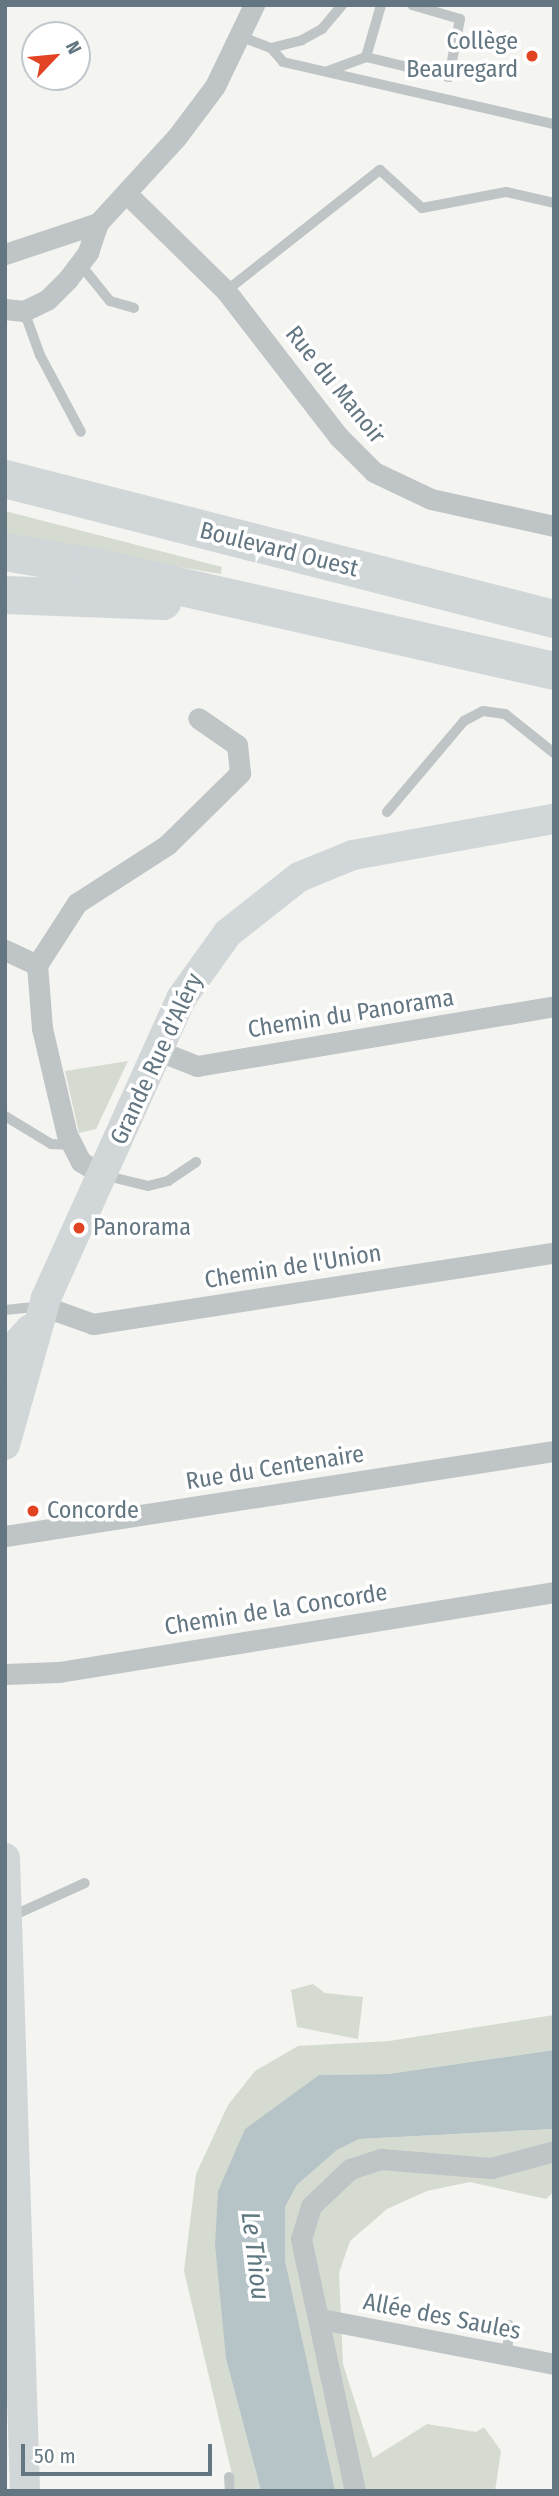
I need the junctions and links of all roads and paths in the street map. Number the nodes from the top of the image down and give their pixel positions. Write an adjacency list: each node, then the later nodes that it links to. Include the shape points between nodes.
1 (254, 5): 5 (street)
2 (342, 5): 6 (lane, via 322,29)
3 (381, 5): 7 (lane)
4 (412, 5): 7 (lane, via 460,19 449,77)
5 (242, 37): 6 (lane); 10 (street, via 215,86)
6 (271, 48): 8 (lane, via 283,62)
7 (366, 57): 8 (lane)
8 (325, 72): 9 (lane)
9 (554, 124)
10 (126, 193): 12 (street); 15 (street, Rue du Manoir)
11 (554, 203): 15 (lane, via 506,192 422,208 380,170)
12 (98, 223): 13 (street); 14 (street)
13 (5, 254)
14 (80, 264): 16 (lane, via 110,301); 17 (street, via 47,300)
15 (226, 291): 20 (street, Rue du Manoir, via 339,437 374,472 431,499)
16 (134, 308)
17 (15, 310): 18 (lane)
18 (81, 432)
19 (5, 479): 24 (highway, Boulevard Ouest)
20 (554, 526)
21 (5, 552): 23 (highway)
22 (5, 595): 23 (highway)
23 (252, 604): 25 (highway)
24 (554, 619)
25 (554, 671)
26 (198, 718): 31 (street, via 237,745 240,774 167,845 77,903)
27 (554, 753): 28 (lane, via 505,714 483,711 464,722)
28 (387, 812)
29 (554, 819): 33 (street, Grande Rue d'Aléry, via 382,848 299,877 251,911 208,956 190,982)
30 (5, 950): 31 (street)
31 (37, 965): 35 (street, via 42,1028)
32 (554, 1006): 33 (street, Chemin du Panorama, via 197,1066)
33 (159, 1051): 37 (street, Grande Rue d'Aléry)
34 (5, 1116): 35 (lane, via 51,1144)
35 (71, 1146): 37 (street, via 87,1168)
36 (196, 1162): 37 (lane, via 168,1181 148,1186)
37 (103, 1175): 40 (street, Grande Rue d'Aléry)
38 (554, 1253): 40 (street, Chemin de l'Union, via 93,1324)
39 (5, 1310): 40 (lane)
40 (40, 1314): 41 (street, Grande Rue d'Aléry, via 14,1347); 42 (street, Grande Rue d'Aléry)
41 (5, 1367)
42 (5, 1445)
43 (554, 1451): 44 (street, Rue du Centenaire)
44 (5, 1536)
45 (554, 1592): 46 (street, Chemin de la Concorde, via 59,1672)
46 (5, 1674)
47 (5, 1858): 49 (street)
48 (85, 1883): 49 (lane)
49 (7, 1918): 56 (street)
50 (554, 2151): 51 (street, via 491,2168 381,2159 349,2169 311,2206 301,2239)
51 (321, 2319): 53 (street, Allée des Saules); 58 (street)
52 (509, 2325): 53 (lane)
53 (507, 2356): 54 (street, Allée des Saules)
54 (554, 2364)
55 (229, 2477): 57 (lane)
56 (25, 2491)
57 (230, 2491)
58 (355, 2491)

